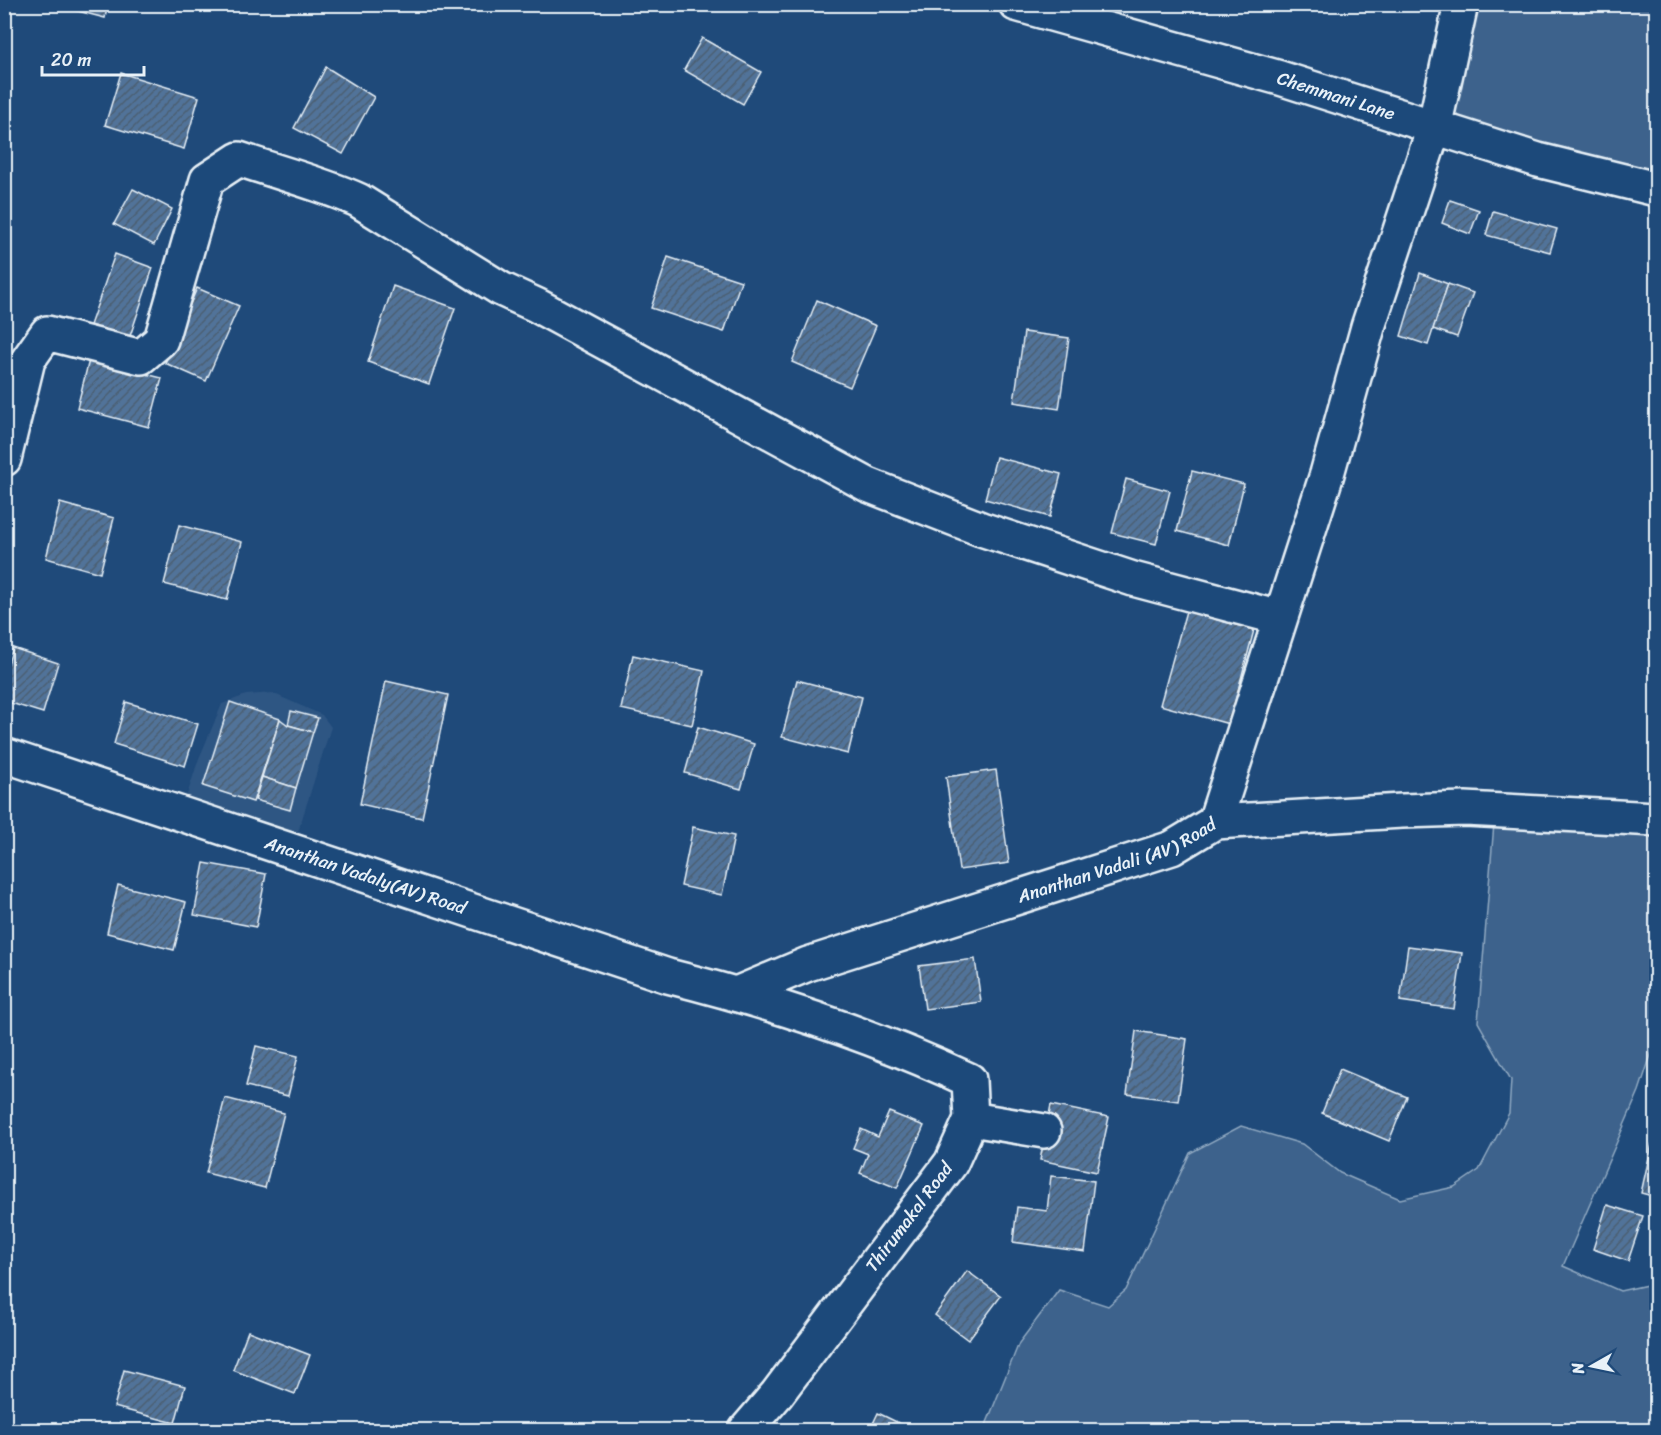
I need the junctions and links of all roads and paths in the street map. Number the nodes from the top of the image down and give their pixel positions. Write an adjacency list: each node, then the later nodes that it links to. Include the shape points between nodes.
1 (1016, 4): 3 (street, Chemmani Lane, via 1280,78)
2 (1461, 4): 3 (street)
3 (1434, 128): 4 (street, Chemmani Lane, via 1538,160); 6 (street, via 1368,327 1327,474)
4 (1656, 189)
5 (4, 459): 6 (street, via 28,360 47,333 141,357 161,340 207,180 239,159 358,200 501,289 868,485 981,529 1133,579)
6 (1280, 618): 9 (street)
7 (4, 755): 10 (street, Ananthan Vadaly(AV) Road, via 657,972)
8 (1656, 819): 9 (street, Ananthan Vadali (AV) Road, via 1465,809)
9 (1215, 822): 10 (street, Ananthan Vadali (AV) Road, via 1172,848)
10 (732, 992): 11 (street, Thirumakal Road, via 876,1041 969,1080)
11 (971, 1119): 12 (street); 13 (street, Thirumakal Road, via 951,1163)
12 (1044, 1131)
13 (746, 1431)

